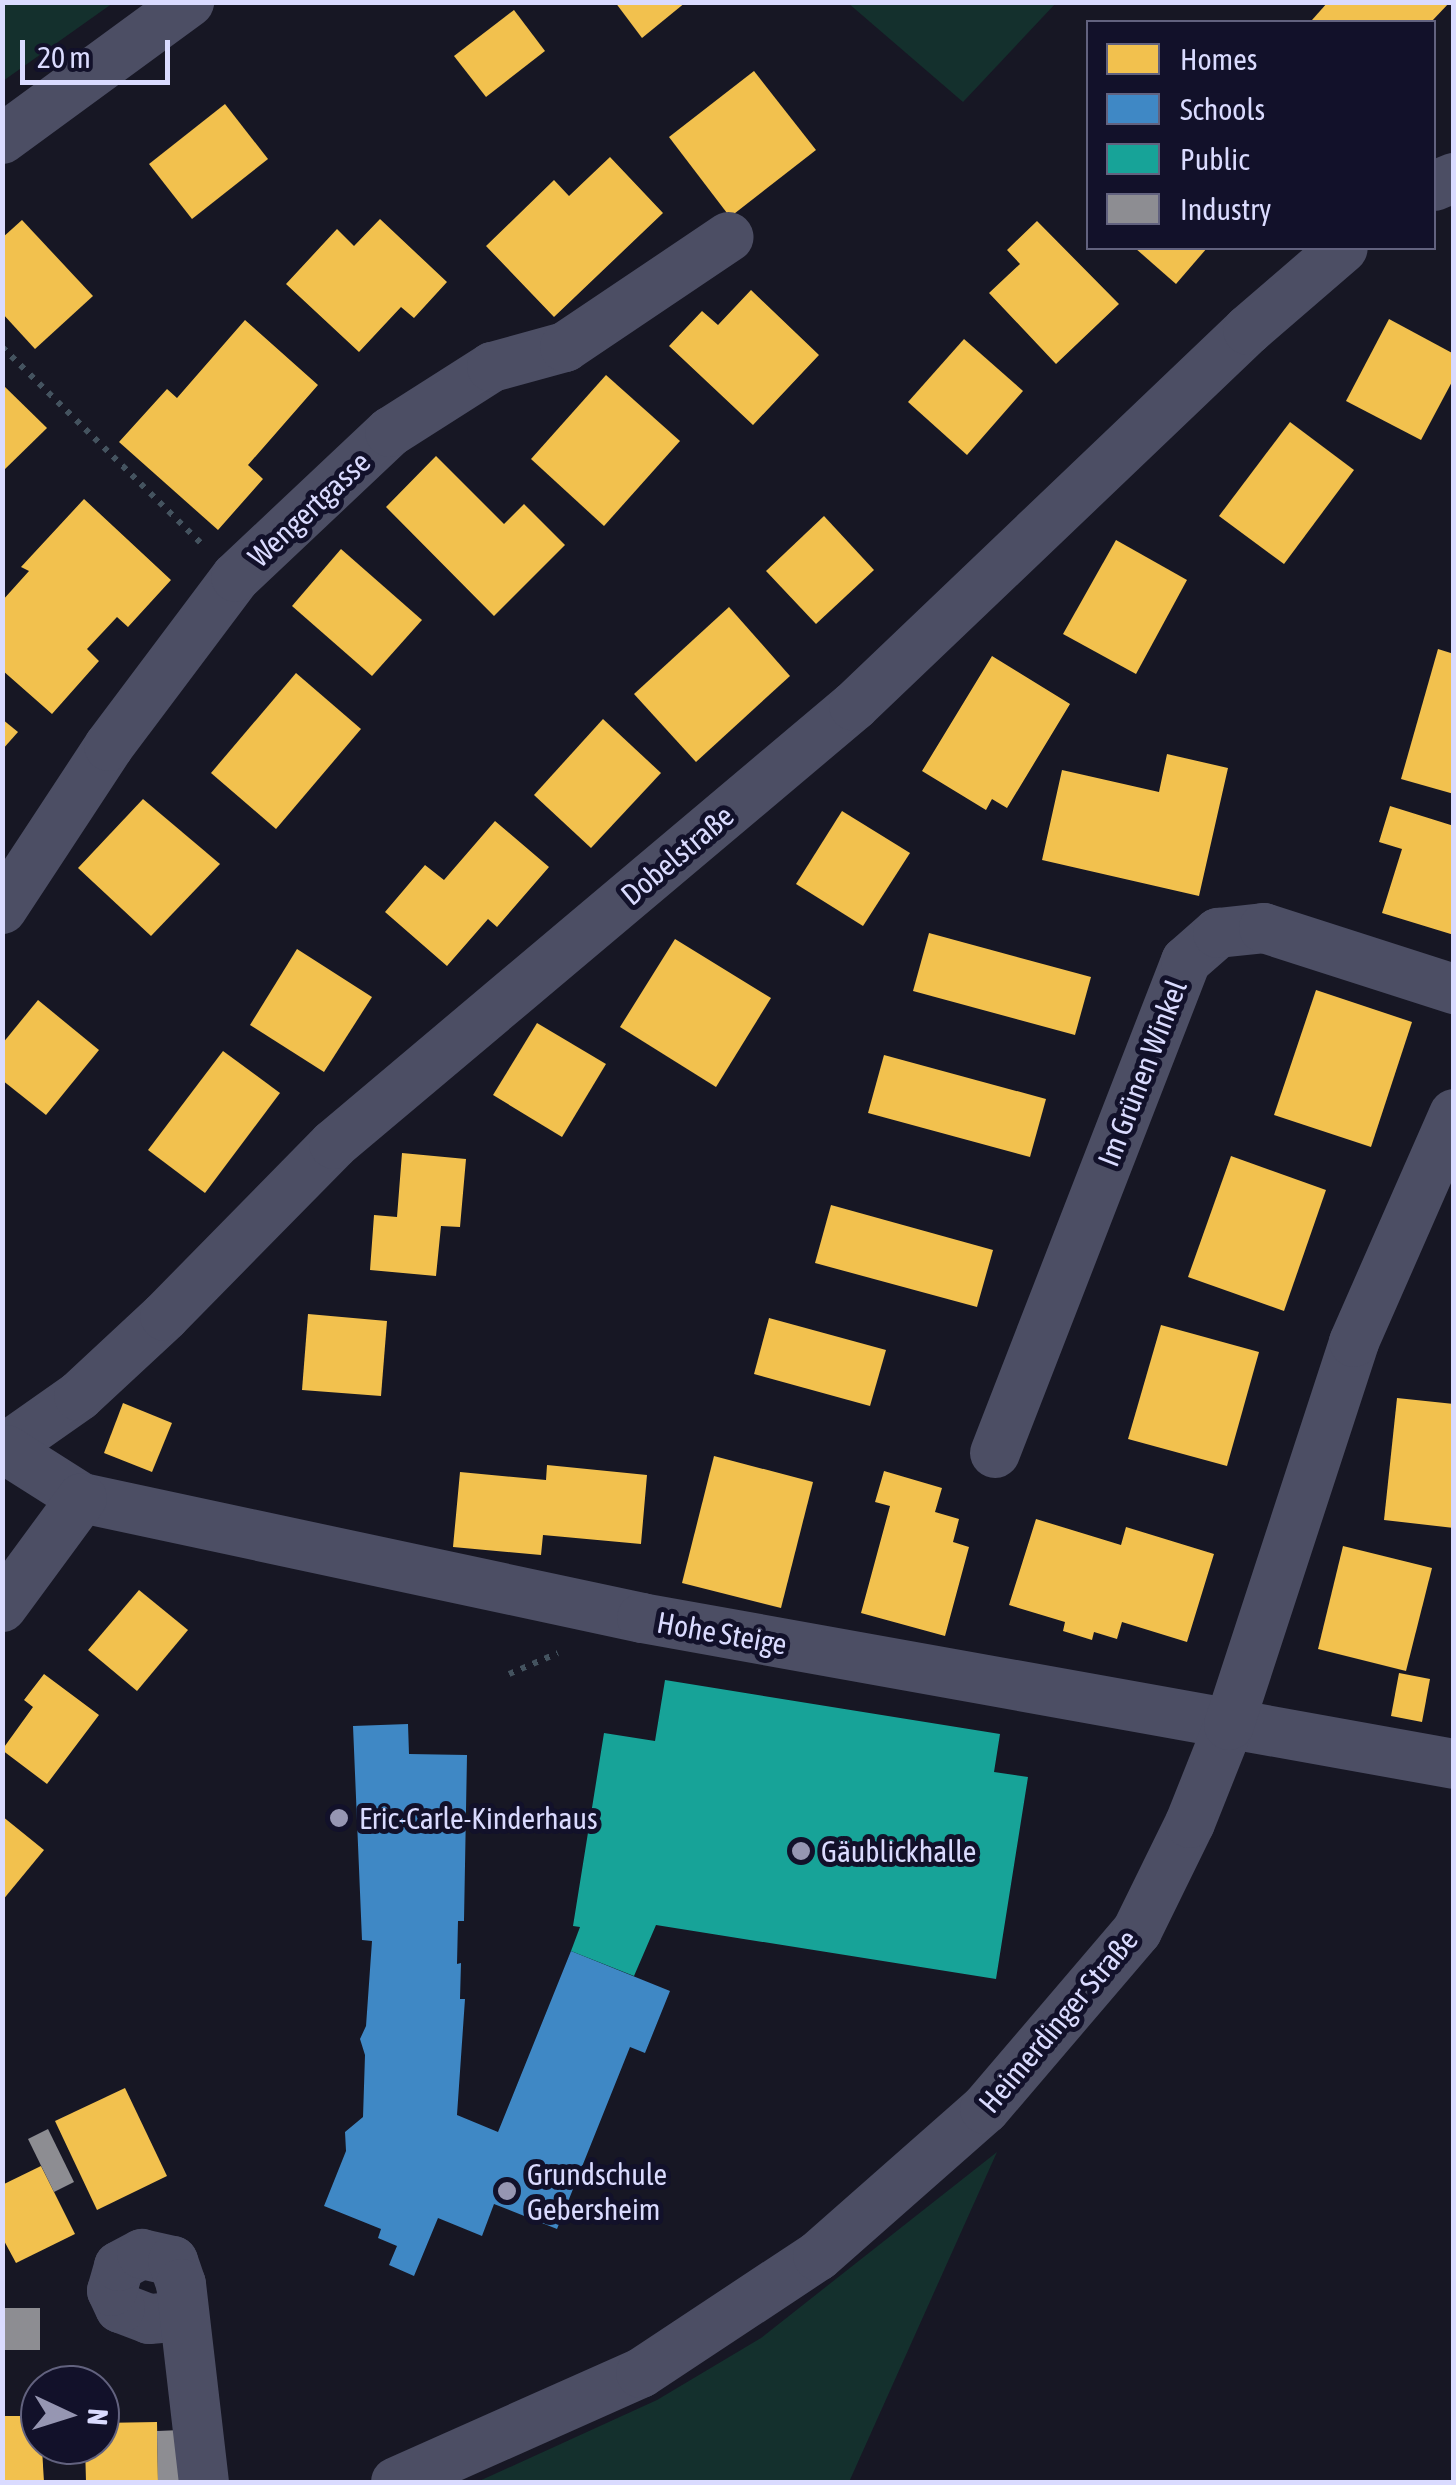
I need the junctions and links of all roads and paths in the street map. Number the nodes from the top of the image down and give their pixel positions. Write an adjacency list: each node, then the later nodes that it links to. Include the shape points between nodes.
1 (189, 2): 2 (street)
2 (2, 139)
3 (729, 237): 7 (street, Wengertgasse, via 565,346 492,366 390,432 236,577 109,746)
4 (1341, 250): 11 (street, Dobelstraße, via 854,706 334,1144 79,1396)
5 (2, 348): 6 (path)
6 (205, 548)
7 (2, 909)
8 (1454, 989): 12 (street, Im Grünen Winkel, via 1264,928 1218,933 1186,961)
9 (1454, 1114): 10 (street, Heimerdinger Straße)
10 (1444, 1162): 15 (street, Heimerdinger Straße, via 1354,1342)
11 (4, 1450): 13 (street, Hohe Steige)
12 (994, 1454)
13 (82, 1498): 14 (street); 15 (street, Hohe Steige, via 642,1618)
14 (2, 1607)
15 (1229, 1725): 16 (street, Hohe Steige); 19 (street, Heimerdinger Straße, via 1137,1930 985,2110 818,2256 641,2373)
16 (1454, 1764)
17 (184, 2316): 18 (street)
18 (204, 2482)
19 (396, 2482)

